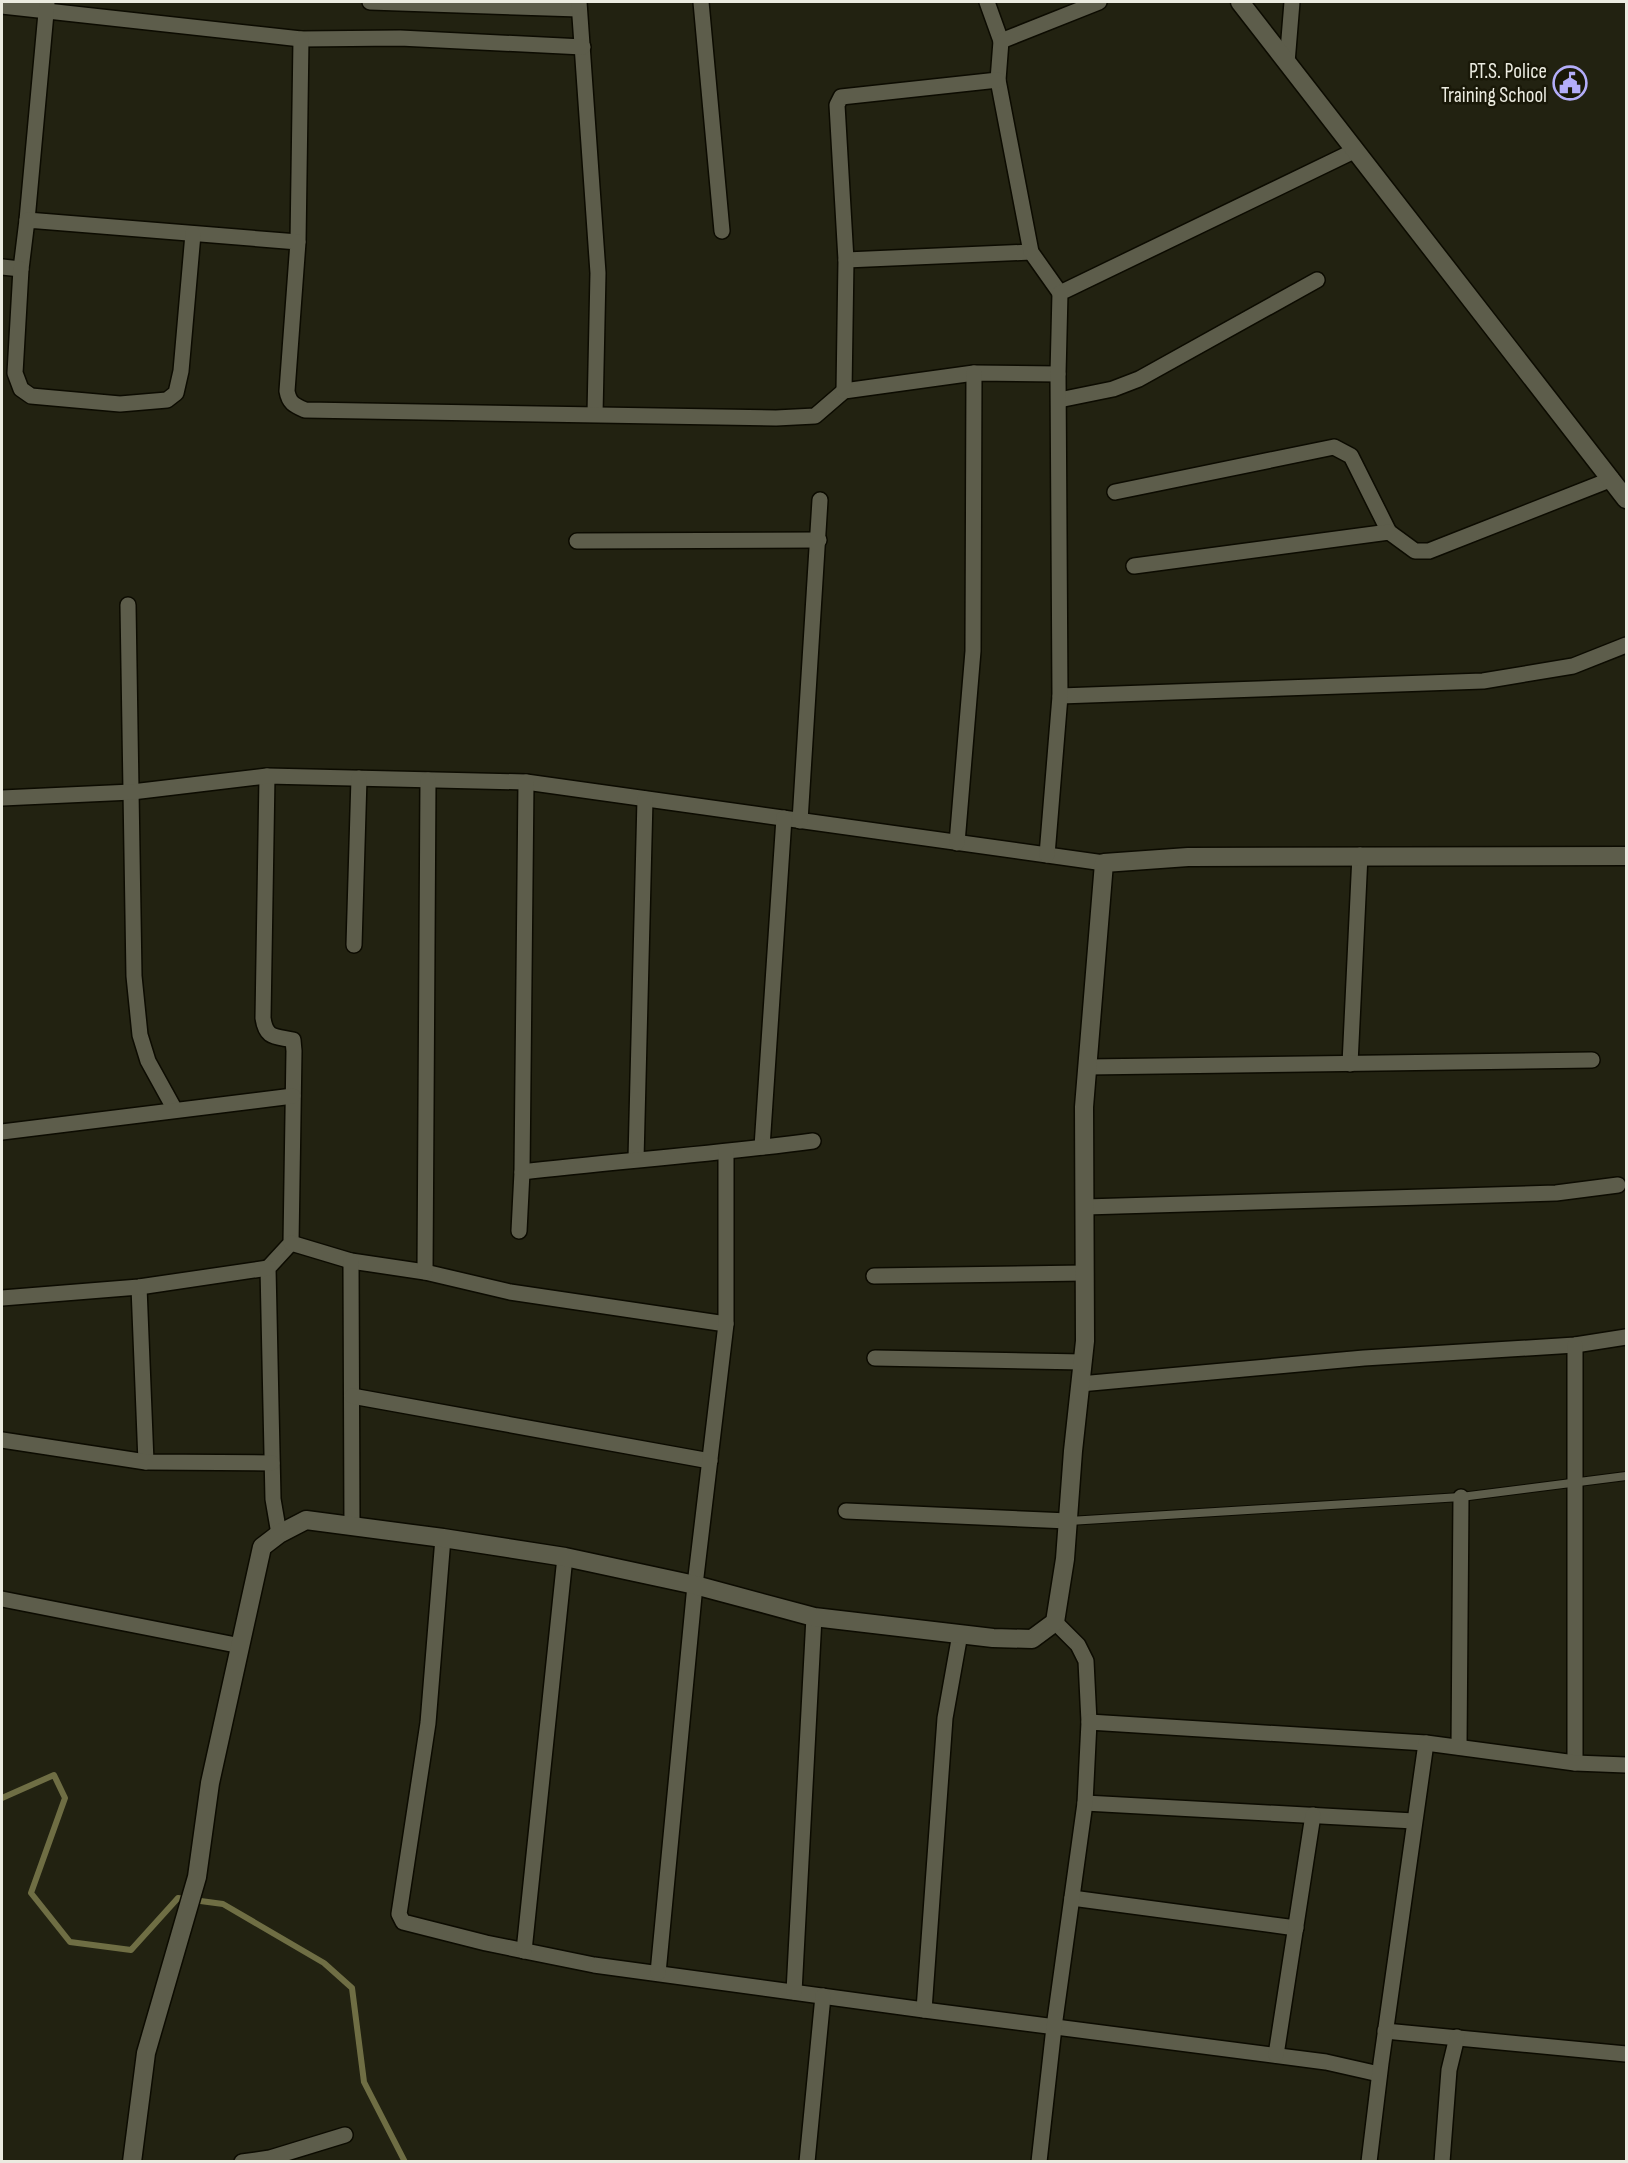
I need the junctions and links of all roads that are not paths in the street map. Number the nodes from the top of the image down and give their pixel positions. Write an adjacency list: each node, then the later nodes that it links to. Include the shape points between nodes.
1 (370, 2): 7 (street)
2 (701, 2): 18 (street)
3 (987, 2): 12 (street)
4 (1099, 2): 12 (street)
5 (1240, 2): 14 (street)
6 (1292, 2): 14 (street)
7 (421, 3): 8 (street)
8 (579, 5): 13 (street)
9 (2, 6): 10 (street)
10 (47, 6): 11 (street); 17 (street)
11 (301, 39): 13 (street, via 400,38); 20 (street)
12 (1001, 41): 15 (street)
13 (583, 47): 31 (street, via 598,273)
14 (1287, 63): 16 (street)
15 (998, 80): 21 (street); 22 (street, via 841,98 837,105)
16 (1356, 150): 26 (street); 32 (street)
17 (27, 220): 19 (street); 24 (street)
18 (722, 231)
19 (193, 234): 20 (street); 24 (street, via 181,370 176,393 167,400 120,404 31,396 21,389 15,373)
20 (298, 243): 31 (street, via 287,391 293,405 304,410)
21 (1031, 252): 22 (street); 26 (street)
22 (846, 260): 29 (street)
23 (2, 267): 24 (street)
24 (21, 269)
25 (1317, 280): 30 (street, via 1139,378 1113,389)
26 (1060, 293): 28 (street)
27 (974, 373): 28 (street); 29 (street); 52 (street, via 973,651)
28 (1058, 374): 30 (street)
29 (844, 391): 31 (street, via 815,416)
30 (1059, 400): 42 (street)
31 (595, 414)
32 (1612, 479): 34 (street); 36 (street, via 1429,551 1415,550)
33 (1115, 492): 36 (street, via 1334,447 1351,456)
34 (1626, 499)
35 (820, 500): 37 (street)
36 (1389, 532): 39 (street)
37 (819, 540): 38 (street); 51 (street)
38 (577, 541)
39 (1134, 566)
40 (128, 605): 47 (street)
41 (1626, 645): 42 (street, via 1574,666 1483,681)
42 (1060, 696): 53 (street)
43 (267, 776): 44 (street); 47 (street); 61 (street, via 263,1018 268,1034 293,1040)
44 (359, 778): 45 (street); 57 (street)
45 (428, 780): 46 (street); 75 (street)
46 (526, 782): 49 (street); 68 (street)
47 (132, 792): 48 (street); 62 (street, via 134,976 140,1035 148,1061)
48 (2, 798)
49 (645, 799): 50 (street); 67 (street)
50 (784, 818): 51 (street); 65 (street)
51 (800, 821): 52 (street)
52 (957, 843): 53 (street)
53 (1047, 855): 56 (street)
54 (1360, 855): 55 (street); 56 (street, via 1188,856); 59 (street)
55 (1626, 856)
56 (1104, 863): 60 (street)
57 (354, 945)
58 (1592, 1060): 59 (street)
59 (1350, 1064): 60 (street)
60 (1088, 1067): 70 (street)
61 (293, 1096): 62 (street); 72 (street)
62 (175, 1110): 63 (street)
63 (2, 1132)
64 (813, 1141): 65 (street)
65 (762, 1148): 66 (street)
66 (726, 1152): 67 (street); 80 (street)
67 (636, 1159): 68 (street)
68 (522, 1172): 71 (street)
69 (1618, 1185): 70 (street, via 1556,1193)
70 (1084, 1208): 76 (street)
71 (519, 1231)
72 (291, 1243): 73 (street); 74 (street)
73 (351, 1261): 75 (street); 86 (street)
74 (268, 1268): 78 (street); 90 (street)
75 (425, 1272): 80 (street, via 510,1292)
76 (1085, 1273): 77 (street); 84 (street)
77 (874, 1276)
78 (139, 1287): 79 (street); 89 (street)
79 (2, 1298)
80 (726, 1324): 88 (street)
81 (1626, 1337): 82 (street)
82 (1575, 1345): 85 (street, via 1364,1358); 92 (street)
83 (875, 1358): 84 (street)
84 (1083, 1362): 85 (street)
85 (1080, 1383): 95 (street)
86 (352, 1396): 88 (street); 96 (street)
87 (2, 1440): 89 (street)
88 (710, 1461): 100 (street)
89 (146, 1462): 90 (street)
90 (272, 1463): 97 (street)
91 (1626, 1476): 92 (lane)
92 (1576, 1483): 93 (lane); 109 (street)
93 (1461, 1497): 95 (lane); 108 (street)
94 (846, 1511): 95 (street)
95 (1068, 1521): 103 (street)
96 (352, 1526): 97 (street, via 306,1520); 98 (street)
97 (279, 1534): 105 (street, via 262,1547)
98 (443, 1538): 99 (street); 116 (street, via 428,1723 399,1914 403,1922 417,1927)
99 (565, 1557): 100 (street); 116 (street)
100 (695, 1585): 102 (street); 117 (street)
101 (2, 1599): 105 (street)
102 (814, 1617): 104 (street); 118 (street)
103 (1055, 1622): 104 (street, via 1032,1640); 106 (street, via 1078,1645 1086,1661)
104 (960, 1634): 120 (street, via 945,1718)
105 (241, 1646): 128 (street, via 210,1783 196,1877 146,2053)
106 (1089, 1722): 107 (street); 111 (street)
107 (1426, 1743): 108 (street); 113 (street)
108 (1459, 1747): 109 (street)
109 (1575, 1763): 110 (street)
110 (1626, 1765)
111 (1084, 1803): 112 (street); 114 (street)
112 (1313, 1815): 113 (street); 115 (street)
113 (1414, 1821): 122 (street)
114 (1072, 1898): 115 (street); 121 (street)
115 (1296, 1928): 125 (street)
116 (524, 1951): 117 (street)
117 (658, 1973): 118 (street)
118 (794, 1992): 119 (street)
119 (823, 1996): 120 (street); 130 (street)
120 (924, 2010): 121 (street)
121 (1054, 2027): 125 (street); 131 (street)
122 (1385, 2031): 123 (street); 126 (street)
123 (1457, 2037): 124 (street); 133 (street, via 1449,2070)
124 (1626, 2054)
125 (1276, 2055): 126 (street)
126 (1379, 2074): 132 (street)
127 (345, 2135): 129 (street, via 270,2158)
128 (132, 2162)
129 (242, 2162)
130 (807, 2162)
131 (1039, 2162)
132 (1369, 2162)
133 (1442, 2162)

